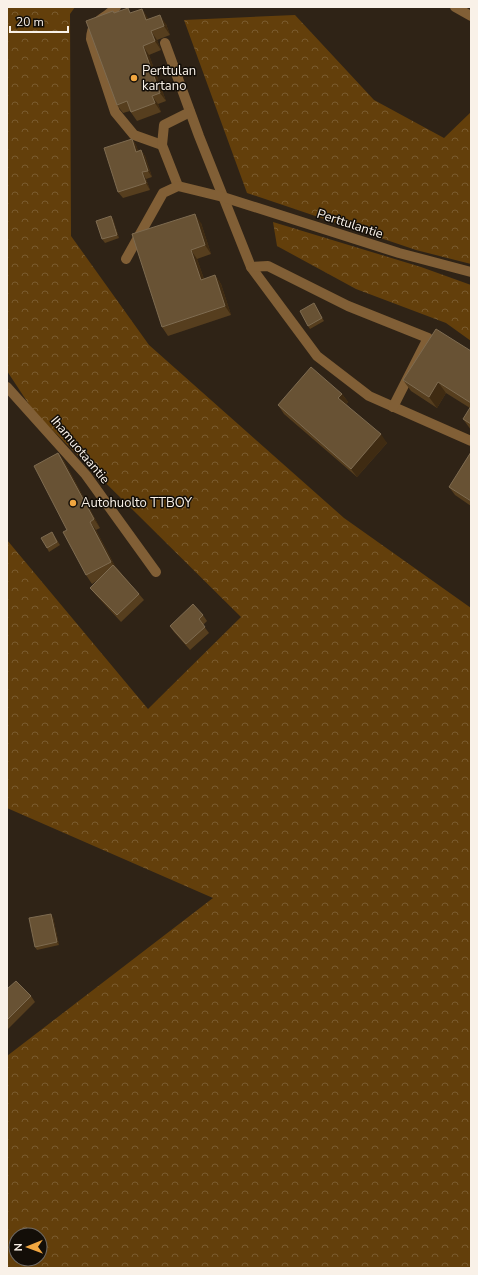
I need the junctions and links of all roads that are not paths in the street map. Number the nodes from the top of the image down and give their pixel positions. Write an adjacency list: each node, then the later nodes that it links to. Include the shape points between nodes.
1 (116, 7): 6 (street, via 91,29 91,39 115,112 134,135)
2 (456, 7): 3 (street)
3 (471, 16)
4 (165, 43): 5 (street)
5 (190, 112): 6 (street, via 164,125); 8 (street)
6 (162, 145): 7 (street)
7 (178, 186): 8 (street, Perttulantie); 9 (street, via 162,193)
8 (223, 197): 10 (street); 11 (street, Perttulantie, via 399,253)
9 (126, 259)
10 (251, 267): 13 (street, via 317,356 369,396); 13 (street, via 268,266 348,306 428,338)
11 (471, 272)
12 (7, 388): 15 (street, Ihamuotaantie, via 86,475)
13 (393, 407): 14 (street)
14 (471, 441)
15 (156, 572)

